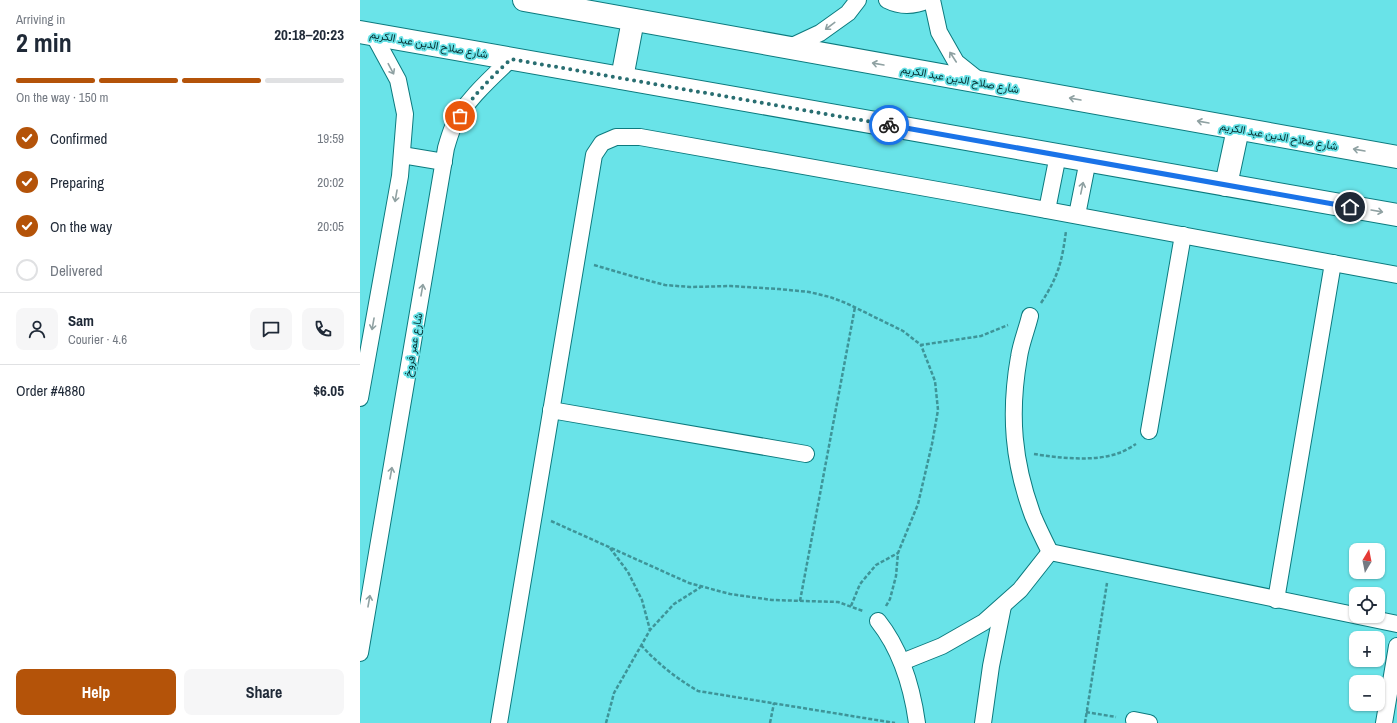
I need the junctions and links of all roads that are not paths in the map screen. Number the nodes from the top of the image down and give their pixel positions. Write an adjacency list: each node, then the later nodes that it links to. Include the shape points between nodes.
1 (524, 0): 6 (main road, شارع صلاح الدين عبد الكريم)
2 (858, 0): 8 (street, one-way to 8, via 848,13 820,33)
3 (888, 0): 4 (street, via 905,5)
4 (928, 0)
5 (932, 0): 11 (street, one-way to 5, via 956,62 938,32)
6 (633, 20): 8 (main road, شارع صلاح الدين عبد الكريم); 10 (main road)
7 (367, 33): 9 (main road, شارع صلاح الدين عبد الكريم); 13 (street, one-way to 13, via 398,80 405,114)
8 (788, 48): 11 (main road, شارع صلاح الدين عبد الكريم, one-way to 8)
9 (511, 59): 10 (main road, شارع صلاح الدين عبد الكريم); 17 (street, شارع عمر فروخ, via 485,84 453,126)
10 (622, 78): 14 (main road, شارع صلاح الدين عبد الكريم)
11 (982, 83): 12 (main road, شارع صلاح الدين عبد الكريم, one-way to 11)
12 (1238, 129): 15 (main road, شارع صلاح الدين عبد الكريم, one-way to 12); 18 (main road)
13 (402, 155): 17 (street); 26 (street, one-way to 26)
14 (1058, 155): 16 (main road, شارع صلاح الدين عبد الكريم); 19 (street)
15 (1397, 157)
16 (1088, 160): 18 (main road, شارع صلاح الدين عبد الكريم); 20 (street, one-way to 16)
17 (444, 162): 36 (street, شارع عمر فروخ, one-way to 17)
18 (1226, 185): 21 (main road, شارع صلاح الدين عبد الكريم, one-way to 21)
19 (1047, 210): 20 (street); 27 (street, via 640,137 616,137 602,143 594,155)
20 (1073, 215): 22 (street)
21 (1397, 215)
22 (1183, 235): 23 (street); 28 (street)
23 (1333, 263): 24 (street); 31 (street)
24 (1397, 275)
25 (1030, 316): 30 (street, via 1019,355 1013,396 1015,451 1033,517)
26 (360, 398)
27 (551, 410): 29 (street); 38 (street)
28 (1149, 431)
29 (806, 454)
30 (1050, 552): 31 (street); 32 (street, via 1020,590)
31 (1276, 600): 34 (street)
32 (1003, 606): 37 (street, via 984,622 942,646); 40 (street, via 991,666)
33 (878, 621): 37 (street)
34 (1397, 624)
35 (1397, 646): 41 (street)
36 (360, 653)
37 (902, 662): 39 (street, via 913,696)
38 (499, 723)
39 (917, 723)
40 (984, 723)
41 (1384, 723)

